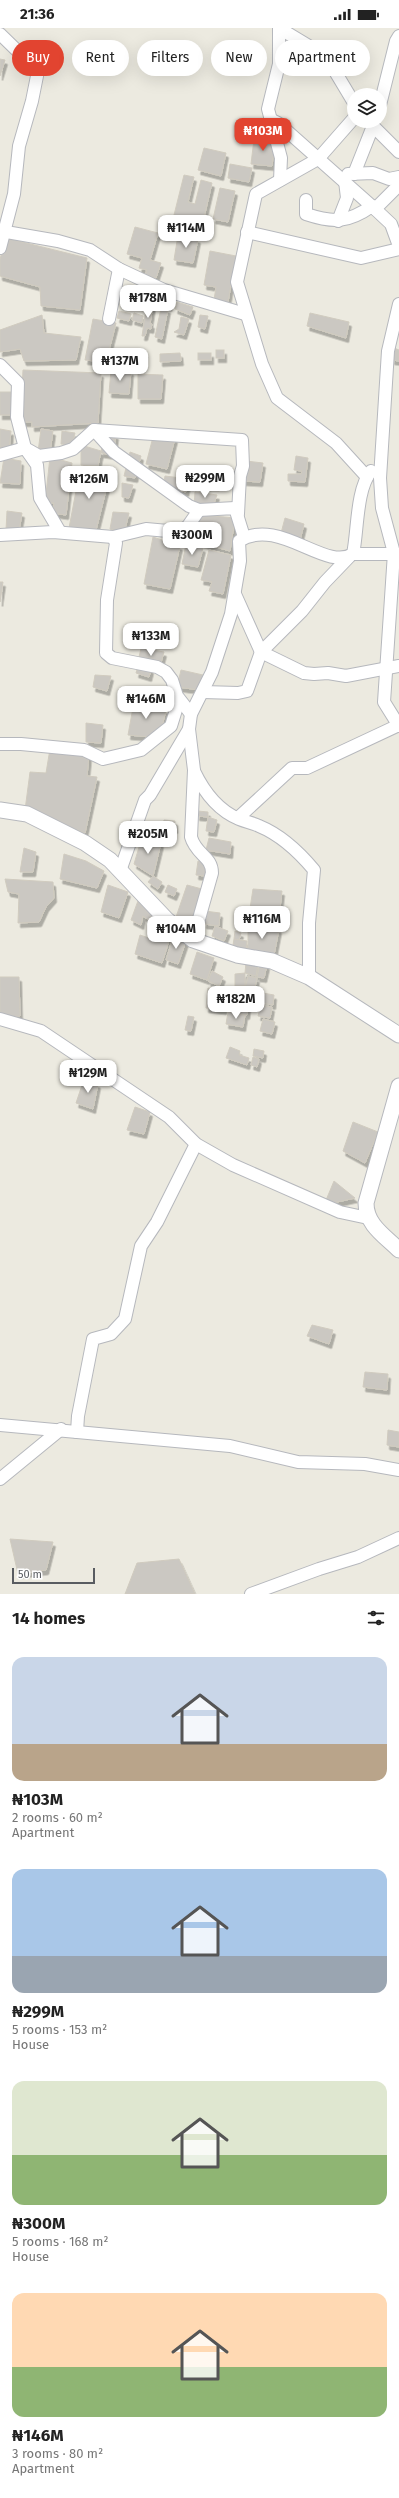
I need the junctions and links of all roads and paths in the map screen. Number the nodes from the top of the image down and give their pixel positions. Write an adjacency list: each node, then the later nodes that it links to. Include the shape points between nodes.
1 (279, 28): 5 (street, via 322,57 333,68); 6 (street, via 279,64 268,109)
2 (0, 34): 19 (street, via 38,71 19,146 14,194)
3 (399, 36): 4 (street)
4 (384, 88)
5 (347, 91)
6 (270, 119): 11 (street); 14 (street, via 281,158)
7 (347, 126): 11 (street)
8 (369, 128): 12 (street)
9 (377, 128): 10 (street)
10 (399, 152)
11 (319, 158): 12 (street); 14 (street)
12 (345, 176): 13 (street, via 373,173 389,179); 17 (street); 18 (street, via 347,198)
13 (399, 177)
14 (280, 180): 20 (street, via 256,194)
15 (399, 185): 17 (street)
16 (306, 200): 18 (street, via 306,214 328,221)
17 (374, 208): 18 (street, via 358,216); 22 (street, via 391,224)
18 (338, 221)
19 (2, 232): 21 (street); 23 (street, via 58,241 90,250)
20 (247, 232): 22 (street, via 361,258); 25 (street, via 237,282)
21 (0, 248)
22 (399, 248)
23 (119, 269): 25 (street, via 164,290); 26 (street)
24 (399, 304): 31 (street, via 388,351)
25 (245, 314): 32 (street, via 277,398 336,443)
26 (109, 319)
27 (0, 365): 29 (street, via 18,383 17,417)
28 (94, 430): 29 (street, via 73,449 62,453 39,456); 33 (street, via 114,452 189,506); 34 (street, via 242,440 243,466)
29 (25, 448): 30 (street); 35 (street, via 37,465 40,498)
30 (0, 455)
31 (381, 459): 32 (street); 39 (street, via 382,508)
32 (366, 477): 40 (street)
33 (199, 510): 34 (street, via 235,508); 37 (street, via 188,526 179,532 146,529)
34 (238, 514): 38 (street)
35 (60, 532): 36 (street); 37 (street)
36 (0, 535)
37 (113, 537): 45 (street, via 116,543 107,600 106,653 112,658 157,667 166,672)
38 (244, 537): 40 (street, via 271,534 331,557 341,559); 41 (street, via 239,541 240,561)
39 (397, 554): 40 (street); 43 (street, via 389,625)
40 (351, 556): 42 (street)
41 (235, 594): 42 (street); 44 (street, via 222,646)
42 (261, 652): 43 (street, via 304,673 346,676); 44 (street, via 247,690 238,693)
43 (394, 668): 47 (street, via 384,702)
44 (203, 692): 46 (street)
45 (180, 700): 46 (street); 49 (street, via 171,726 141,750 102,759 84,750)
46 (191, 714): 48 (street)
47 (399, 726): 52 (street, via 307,768 292,768)
48 (189, 729): 50 (street); 53 (street, via 150,795 144,800)
49 (0, 744)
50 (194, 770): 52 (street, via 209,797); 54 (street, via 191,837 194,847 210,862 212,873)
51 (0, 810): 53 (street, via 26,814 86,843 110,860)
52 (238, 818): 55 (street, via 278,837 300,854 314,870 309,923)
53 (120, 871): 54 (street, via 166,920)
54 (192, 940): 55 (street, via 238,955 272,961)
55 (309, 977): 57 (street)
56 (0, 1019): 59 (street, via 41,1031 169,1117)
57 (399, 1035)
58 (399, 1086): 60 (street, via 366,1204)
59 (196, 1144): 60 (street, via 233,1165 340,1212); 62 (street, via 157,1222 141,1246 125,1319 111,1334 94,1339)
60 (368, 1218): 61 (street)
61 (399, 1250)
62 (78, 1416): 64 (street); 65 (street)
63 (0, 1425): 64 (street)
64 (59, 1431): 65 (street); 67 (street)
65 (77, 1432): 66 (street, via 230,1446 298,1462 365,1464)
66 (399, 1470)
67 (0, 1477)
68 (399, 1538): 69 (street, via 358,1557 319,1568)
69 (251, 1594)

